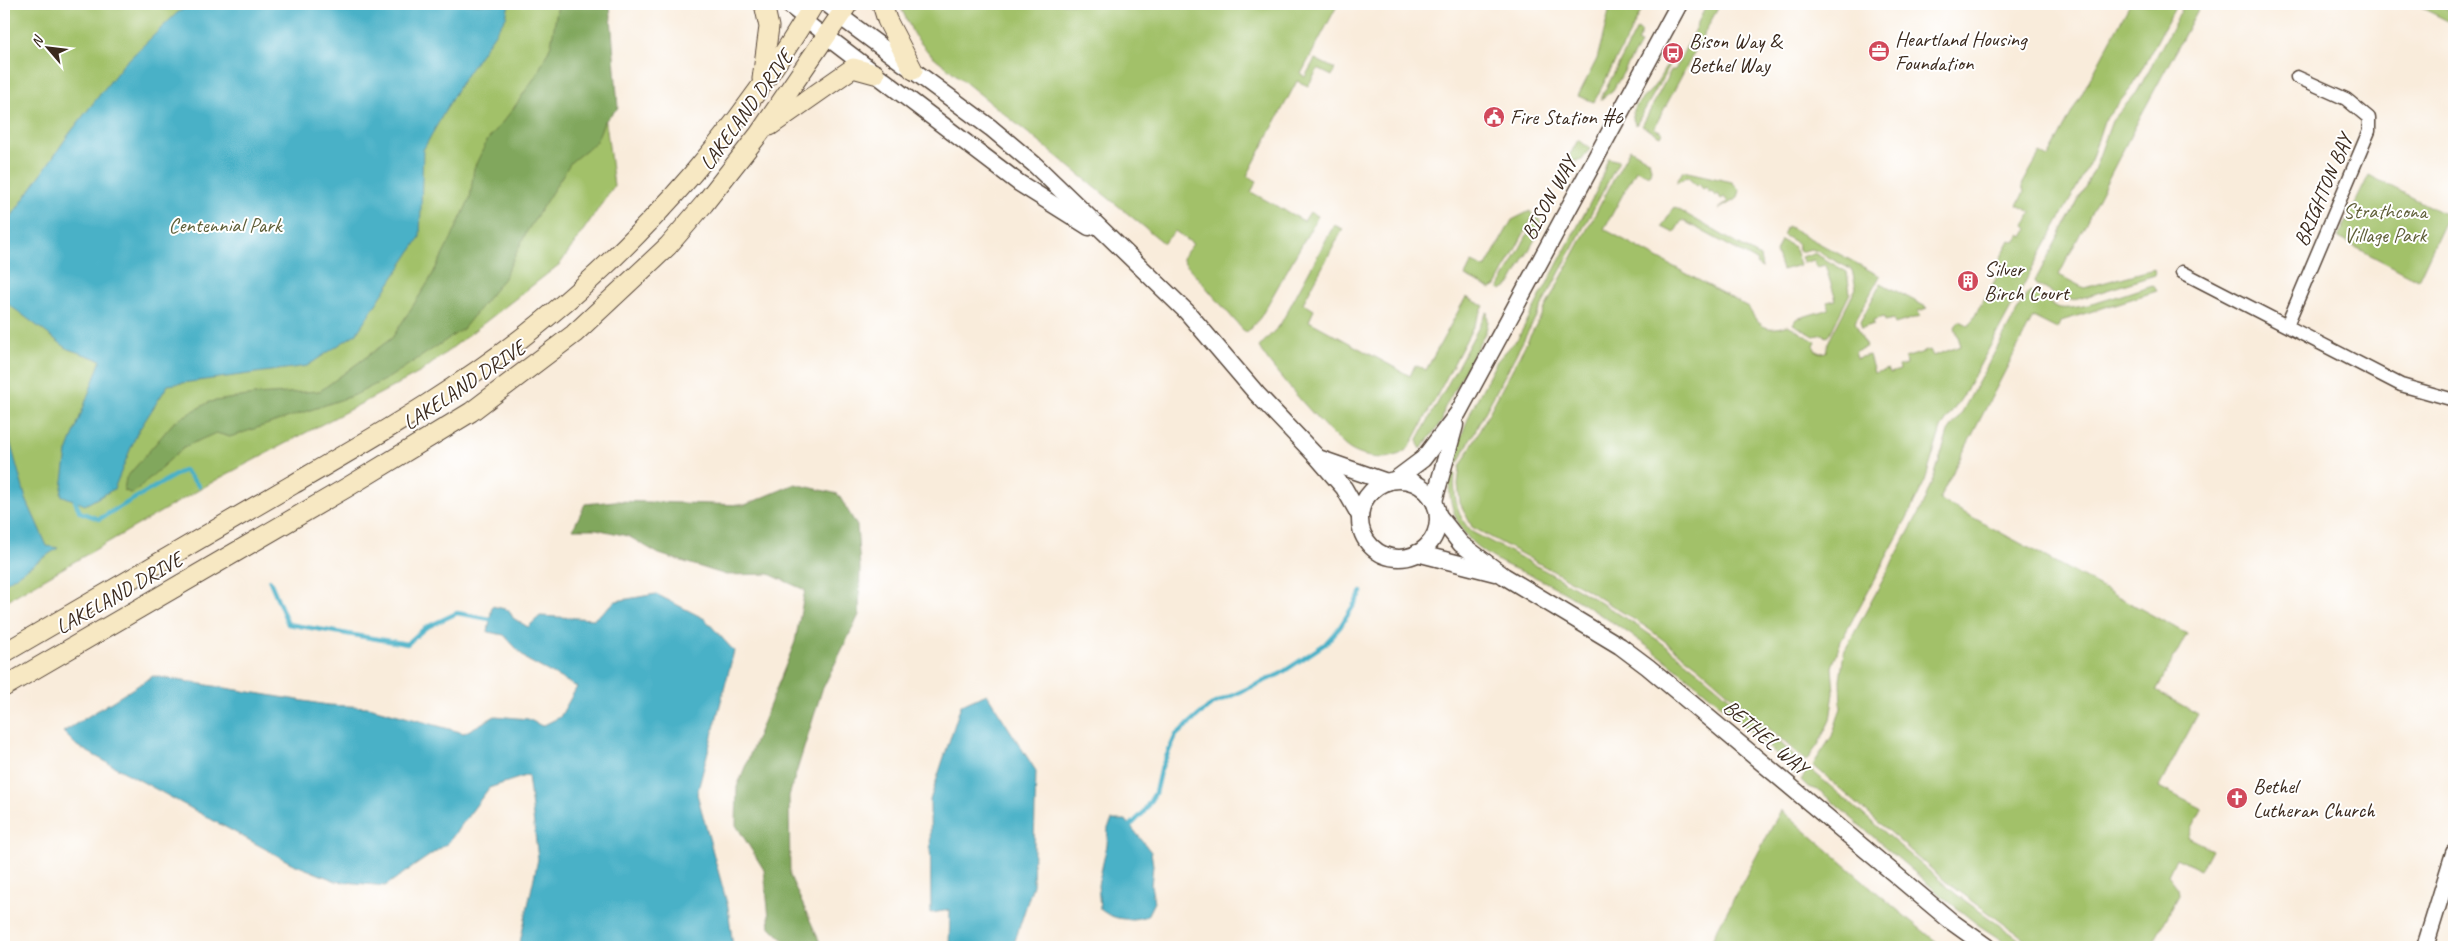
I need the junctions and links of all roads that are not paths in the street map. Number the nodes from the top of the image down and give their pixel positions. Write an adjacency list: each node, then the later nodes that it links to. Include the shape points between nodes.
1 (764, 4): 12 (main road, via 768,27)
2 (785, 4): 7 (street)
3 (824, 4): 6 (street)
4 (882, 4): 9 (main road)
5 (1679, 4): 18 (street, BISON WAY)
6 (845, 10): 8 (main road, LAKELAND DRIVE); 9 (street)
7 (810, 11): 8 (street); 12 (main road, LAKELAND DRIVE)
8 (827, 37): 10 (street); 13 (main road, LAKELAND DRIVE)
9 (913, 70): 14 (street, via 1035,165)
10 (875, 74): 13 (main road, via 853,68); 14 (street, via 1019,183)
11 (2297, 76): 16 (street, BRIGHTON BAY, via 2346,99 2369,118 2369,131)
12 (762, 83): 25 (main road, LAKELAND DRIVE, via 678,191 595,276 542,322 401,420)
13 (759, 134): 26 (main road, LAKELAND DRIVE, via 668,246 574,334 527,371 471,412 398,457)
14 (1114, 243): 19 (street, via 1187,312 1257,394)
15 (2182, 272): 16 (street)
16 (2287, 326): 17 (street, via 2400,385)
17 (2454, 400)
18 (1458, 413): 20 (street, BISON WAY, via 1423,459); 21 (street, BISON WAY)
19 (1318, 458): 20 (street); 22 (street, via 1344,488)
20 (1391, 481): 21 (street, via 1422,487); 22 (street, via 1368,495)
21 (1436, 508): 23 (street, via 1435,533); 24 (street, BETHEL WAY, via 1461,544)
22 (1360, 516): 23 (street, via 1364,536 1377,552 1397,558)
23 (1417, 554): 24 (street, BETHEL WAY)
24 (1504, 576): 28 (street, BETHEL WAY, via 1648,666 1952,922)
25 (4, 653)
26 (4, 687)
27 (2454, 853): 29 (street)
28 (1987, 947)
29 (2425, 947)

